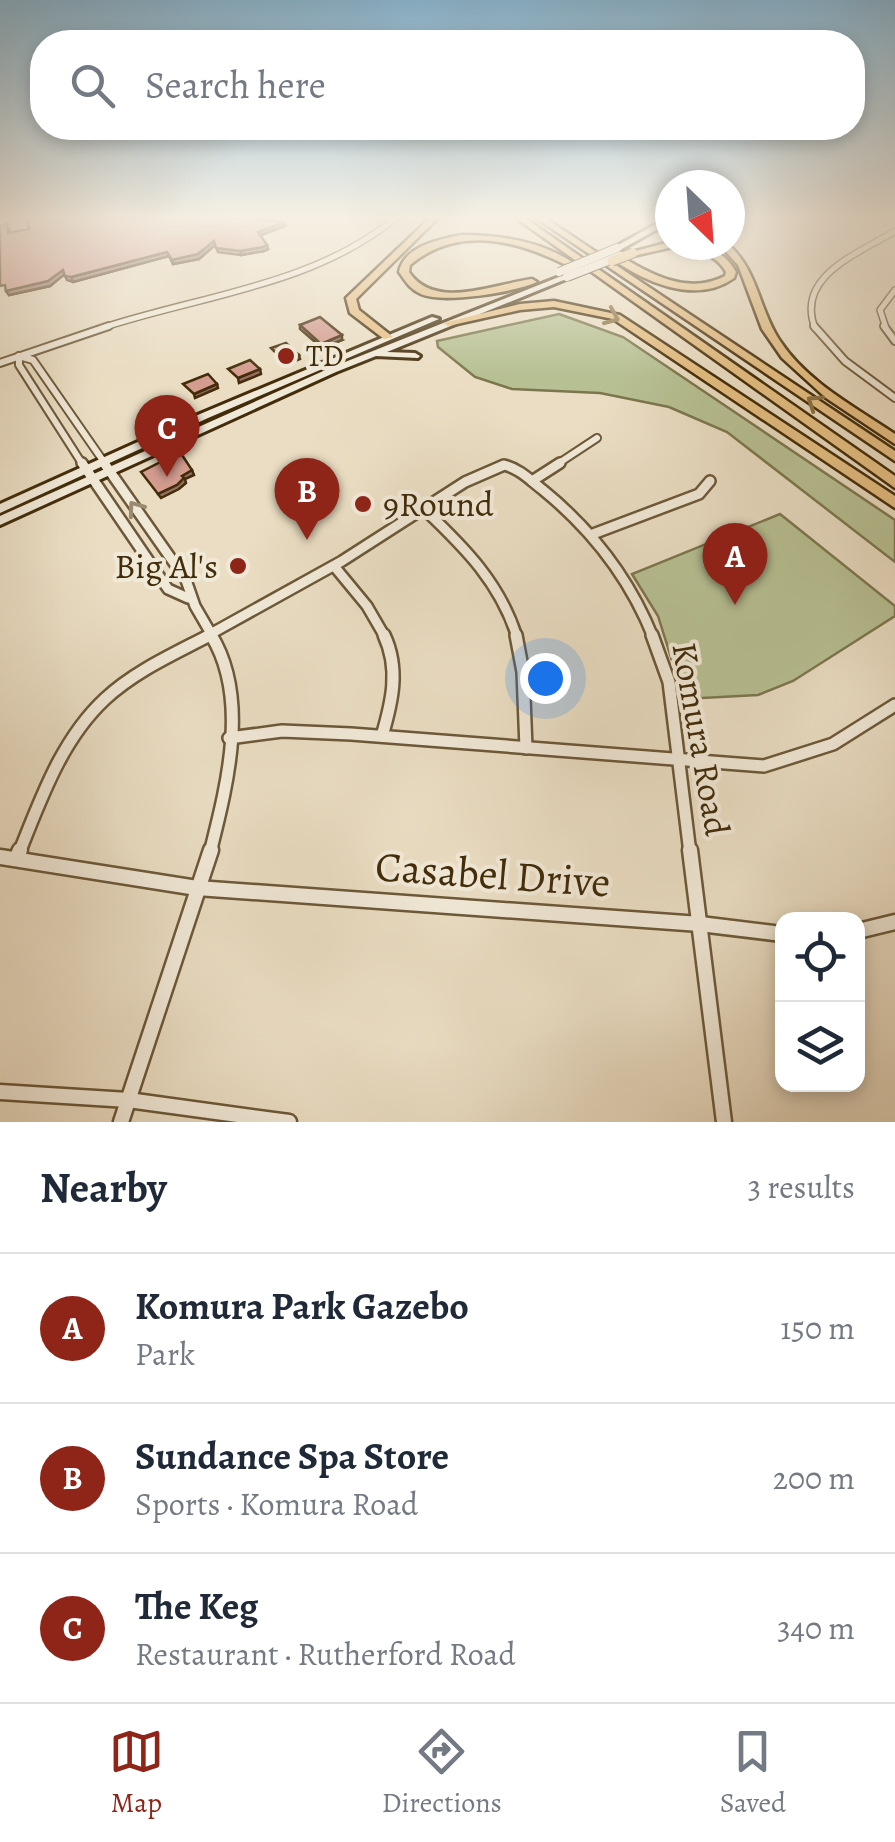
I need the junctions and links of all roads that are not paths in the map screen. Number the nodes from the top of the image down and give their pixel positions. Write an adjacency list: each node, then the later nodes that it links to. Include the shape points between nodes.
1 (312, 270): 22 (street)
2 (380, 270): 18 (highway, via 351,298 354,310)
3 (405, 270): 14 (highway, via 417,289 435,295)
4 (571, 270): 13 (main road, bridge)
5 (577, 270): 13 (main road, bridge)
6 (582, 270): 16 (highway)
7 (594, 270): 16 (highway)
8 (618, 270): 28 (highway, one-way to 8)
9 (642, 270): 10 (highway, via 669,284 701,288 728,278)
10 (731, 270)
11 (745, 270): 27 (highway, via 762,321 782,352)
12 (835, 270): 25 (street, via 816,283 809,307 818,334)
13 (562, 275): 14 (main road); 17 (main road)
14 (532, 282): 18 (main road)
15 (895, 290): 19 (street, via 880,310)
16 (652, 311): 33 (highway)
17 (448, 323): 20 (main road); 34 (highway, one-way to 34, via 554,304 616,317)
18 (388, 337): 20 (main road); 29 (main road)
19 (895, 341)
20 (401, 342): 21 (main road)
21 (370, 354): 23 (main road); 29 (main road)
22 (19, 356): 24 (street); 29 (street, via 33,360); 30 (street, via 46,412)
23 (416, 356)
24 (0, 363)
25 (895, 398)
26 (597, 438): 31 (street)
27 (895, 440)
28 (895, 457)
29 (108, 466): 30 (main road); 40 (street, one-way to 29, via 186,580)
30 (90, 474): 35 (main road); 37 (main road); 40 (street, via 168,589)
31 (532, 481): 36 (street, Komura Road, via 509,465 496,465); 38 (street, Komura Road)
32 (710, 481): 38 (street, via 699,494)
33 (895, 483)
34 (895, 503)
35 (0, 509)
36 (425, 510): 39 (street, Komura Road); 45 (street, via 480,562 509,609 520,640)
37 (0, 521)
38 (593, 534): 46 (street, Komura Road, via 632,588 655,636 669,682)
39 (334, 566): 41 (street, Komura Road); 43 (street, via 382,624 392,648 393,705)
40 (188, 598): 41 (street)
41 (211, 634): 44 (street, via 231,680); 48 (street, via 105,699 69,746)
42 (895, 705): 46 (street, via 808,757 764,766)
43 (382, 736): 44 (street, via 282,731); 45 (street)
44 (230, 738): 49 (street, via 228,772)
45 (526, 748): 46 (street)
46 (676, 757): 51 (street, Komura Road)
47 (0, 857): 48 (street, Casabel Drive)
48 (16, 857): 49 (street, Casabel Drive)
49 (197, 888): 51 (street, Casabel Drive); 55 (street)
50 (895, 922): 52 (street)
51 (700, 924): 53 (street, Casabel Drive); 58 (street, Komura Road)
52 (865, 928)
53 (775, 933)
54 (0, 1092): 55 (street)
55 (128, 1100): 56 (street); 57 (street)
56 (121, 1122)
57 (289, 1122)
58 (724, 1122)

